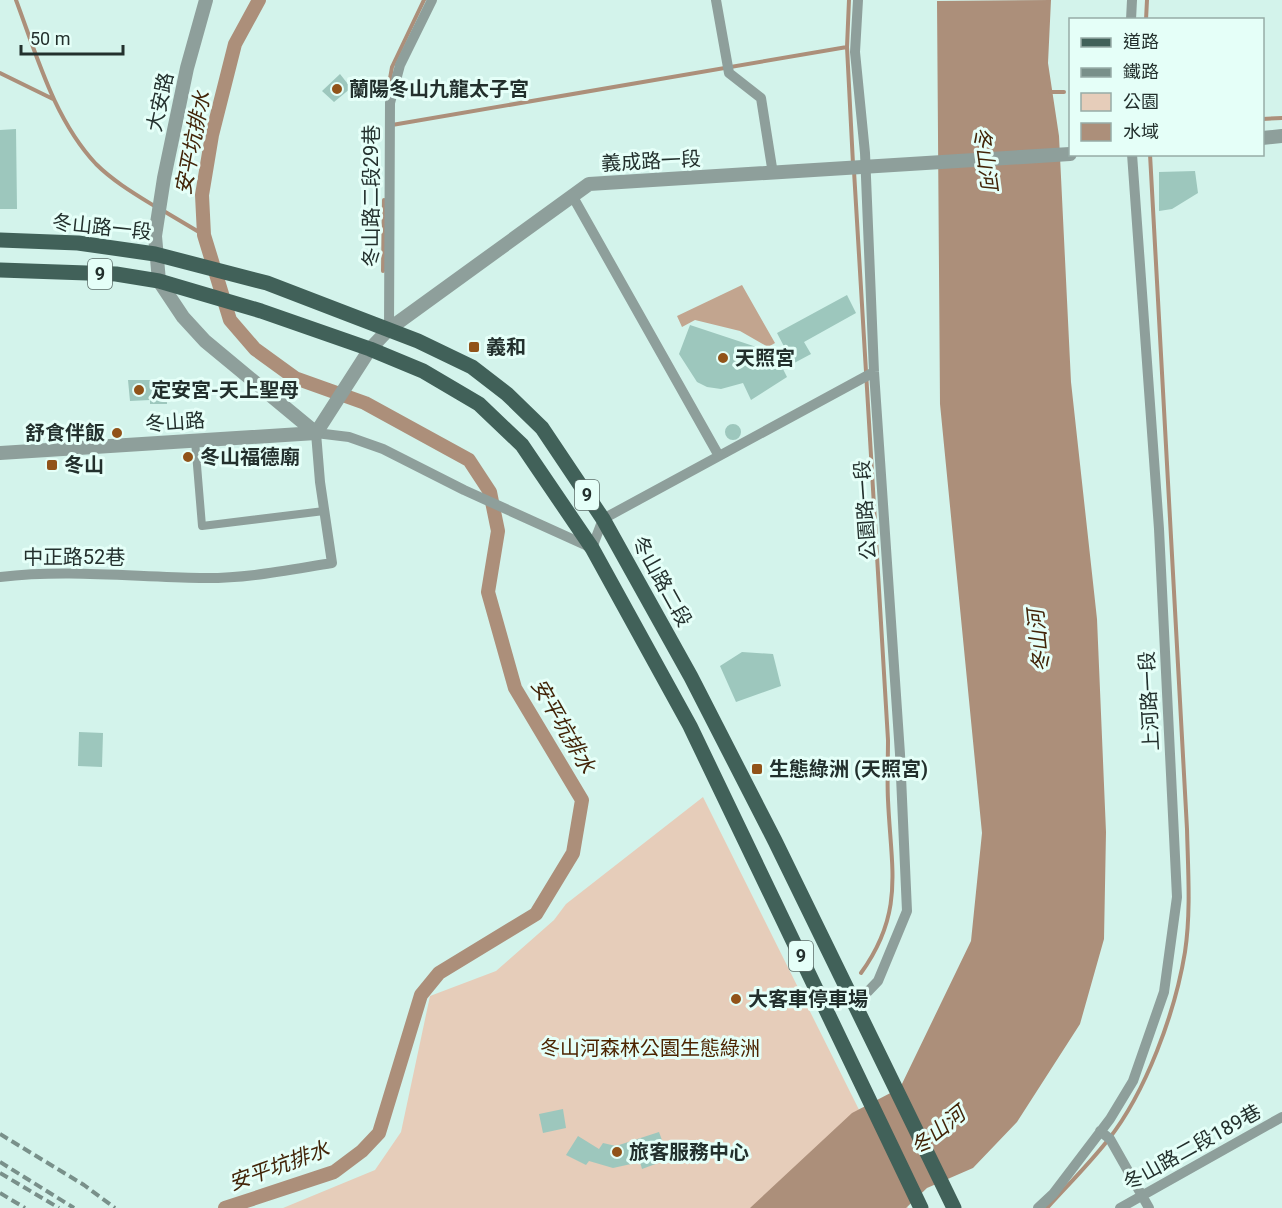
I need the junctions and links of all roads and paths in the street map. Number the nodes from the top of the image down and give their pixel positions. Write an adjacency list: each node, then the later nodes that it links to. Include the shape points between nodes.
1 (206, 0): 15 (street, 大安路, via 164,178)
2 (432, 0): 19 (street, 冬山路二段29巷, via 400,65 390,103)
3 (716, 0): 12 (street, via 729,73 761,98)
4 (858, 0): 11 (street, 公園路一段, via 855,52)
5 (1132, 0): 6 (street)
6 (1131, 18)
7 (1282, 136): 8 (street)
8 (1264, 138)
9 (1069, 154): 11 (street, 義成路一段)
10 (1132, 156): 32 (street, 上河路一段, via 1159,530 1177,897 1164,992 1133,1081)
11 (865, 169): 12 (street, 義成路一段); 21 (street, 公園路一段)
12 (773, 174): 13 (street, 義成路一段, via 589,184)
13 (573, 197): 19 (street, 義成路一段); 25 (street)
14 (0, 240): 15 (main road, 冬山路一段 / 9, via 78,243)
15 (155, 254): 17 (street, 大安路); 18 (main road, 冬山路一段 / 9)
16 (0, 270): 17 (main road, 9, via 116,274)
17 (159, 281): 20 (main road, 9); 22 (street, via 205,341)
18 (267, 284): 19 (main road, 冬山路二段 / 9)
19 (389, 329): 20 (street); 27 (main road, 冬山路二段 / 9, via 472,367 507,394 542,428)
20 (370, 349): 22 (street); 28 (main road, 9, via 423,371 479,404 522,445)
21 (874, 372): 25 (street); 30 (street, 公園路一段, via 907,911 878,981)
22 (316, 433): 23 (street, 冬山路); 26 (street); 28 (street, 冬山路, via 349,436 383,449)
23 (195, 441): 24 (street, 冬山路); 26 (street, via 202,526)
24 (0, 453)
25 (719, 456): 27 (street)
26 (324, 511): 29 (street, 中正路52巷, via 332,563 251,576 41,573)
27 (603, 519): 28 (street); 30 (main road, 冬山路二段 / 9, via 706,706)
28 (592, 548): 34 (main road, 9, via 690,726)
29 (0, 577)
30 (856, 1004): 35 (main road, 冬山路二段 / 9)
31 (1282, 1117): 33 (street, 冬山路二段189巷)
32 (1100, 1131): 33 (street, via 1110,1139); 36 (street, 上河路一段)
33 (1142, 1195): 37 (street, 冬山路二段189巷); 38 (street)
34 (921, 1208)
35 (954, 1208)
36 (1038, 1208)
37 (1120, 1208)
38 (1149, 1208)

